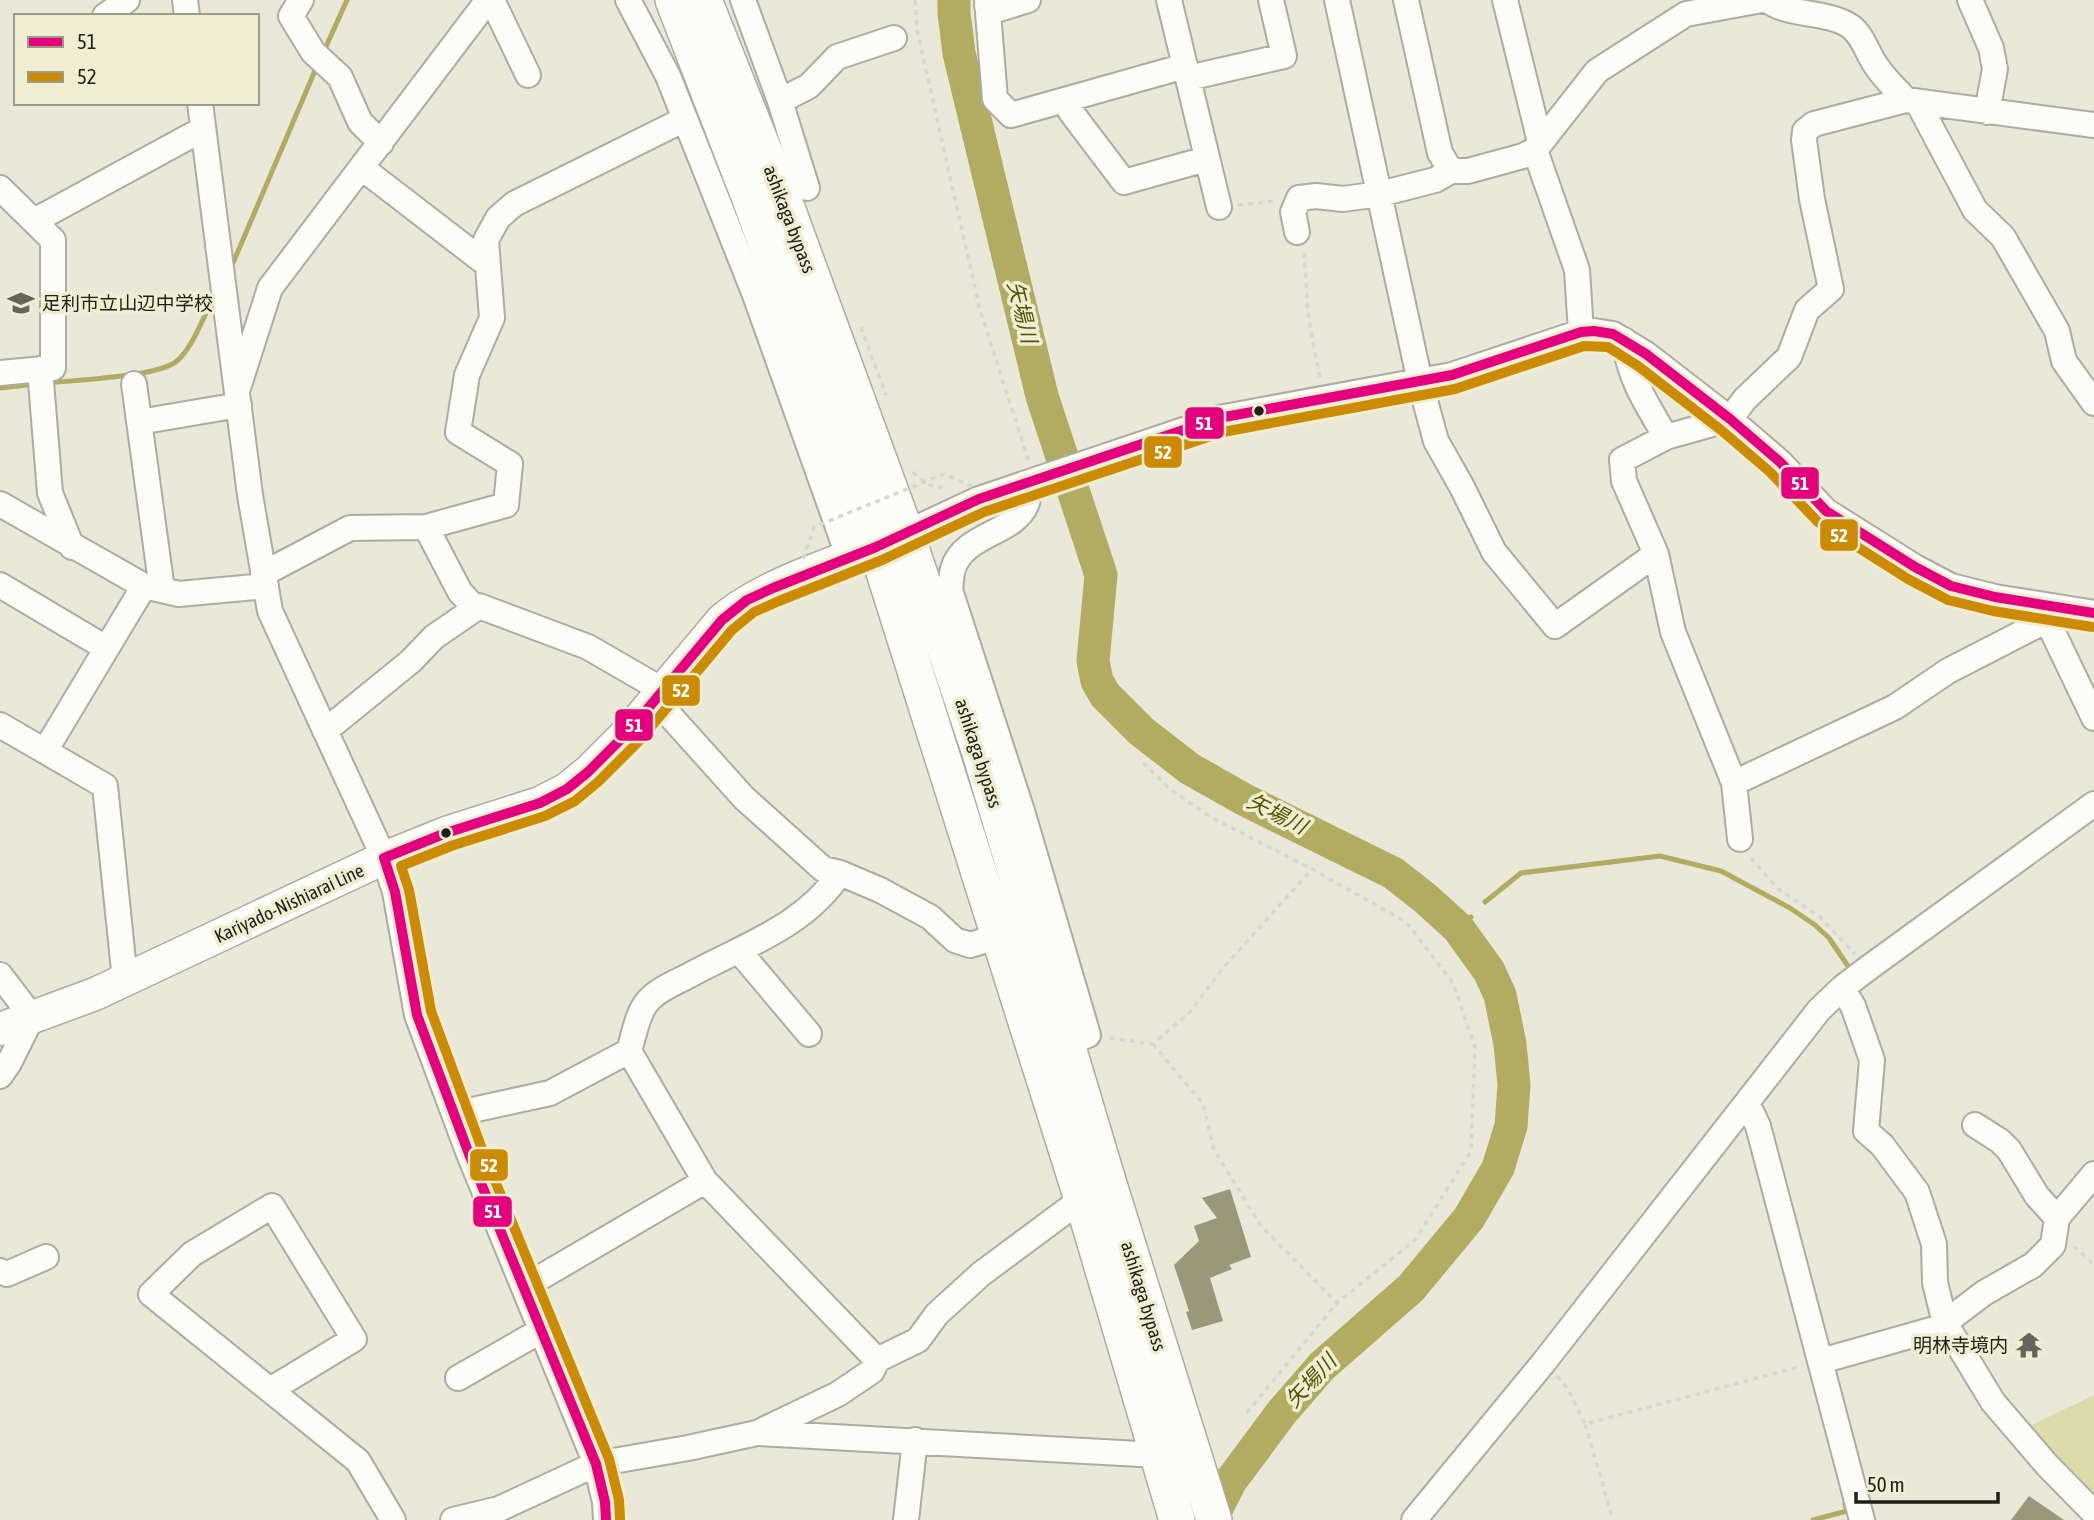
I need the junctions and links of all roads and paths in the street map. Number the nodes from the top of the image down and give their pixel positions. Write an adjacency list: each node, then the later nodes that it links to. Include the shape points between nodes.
1 (127, 0): 18 (street)
2 (301, 0): 30 (street, via 292,16 313,52 340,77 360,122)
3 (490, 0): 21 (street); 30 (street)
4 (628, 0): 27 (street)
5 (723, 0): 37 (highway)
6 (743, 0): 23 (street)
7 (915, 0): 58 (path, via 920,43 980,310)
8 (1028, 0): 17 (street, via 999,9)
9 (1169, 0): 20 (street)
10 (1272, 0): 20 (street, via 1284,57)
11 (1337, 0): 36 (street)
12 (1406, 0): 34 (street, via 1440,153)
13 (1505, 0): 31 (street)
14 (1765, 0): 24 (street, via 1852,27 1875,65); 31 (street, via 1686,14 1597,71)
15 (1970, 0): 26 (street, via 1995,69)
16 (676, 3): 37 (highway, ashikaga bypass); 62 (highway, ashikaga bypass)
17 (987, 3): 22 (street, via 995,99 1011,115)
18 (107, 14)
19 (894, 38): 23 (street, via 837,57 809,86)
20 (1187, 72): 22 (street); 32 (street)
21 (528, 75)
22 (1065, 100): 32 (street, via 1124,182)
23 (780, 101): 37 (street)
24 (1912, 102): 26 (street); 53 (street, via 1975,210 2003,237 2057,331 2064,361); 54 (street, via 1814,124 1805,131 1812,199 1831,289 1807,310 1789,357 1745,398)
25 (200, 105): 29 (street)
26 (1987, 112): 28 (street)
27 (685, 119): 42 (street, via 514,204 498,218 486,240); 62 (street, via 755,295)
28 (2094, 125)
29 (203, 130): 40 (street); 51 (street)
30 (381, 143): 33 (street)
31 (1538, 146): 34 (street, via 1523,156); 44 (street, via 1577,270)
32 (1206, 159): 39 (street)
33 (362, 168): 42 (street); 51 (street, via 270,288)
34 (1451, 171): 36 (street, via 1435,180)
35 (0, 188): 40 (street)
36 (1380, 194): 38 (street); 48 (street)
37 (797, 198): 62 (highway, ashikaga bypass)
38 (1299, 198): 39 (path); 41 (street, via 1293,212)
39 (1219, 207)
40 (34, 221): 46 (street, via 53,240 53,368)
41 (1297, 232): 52 (path, via 1304,249 1308,313)
42 (488, 265): 61 (street, via 492,318 467,375 458,432 510,464 506,505)
43 (859, 321): 50 (path)
44 (1581, 332): 45 (street, via 1603,332); 48 (street)
45 (1624, 340): 54 (street); 56 (street, via 1636,387)
46 (40, 369): 47 (street); 63 (street, via 50,493)
47 (0, 373)
48 (1420, 382): 52 (street); 64 (street, via 1436,441 1494,552 1555,626)
49 (134, 384): 55 (street)
50 (887, 398)
51 (238, 399): 55 (street); 66 (street)
52 (1323, 400): 58 (street, via 1219,418)
53 (2094, 403)
54 (1730, 419): 56 (street); 71 (street, via 1796,476 1826,511 1914,567 1951,586)
55 (139, 422): 68 (street)
56 (1666, 438): 64 (street, via 1622,460 1625,481)
57 (909, 463): 59 (path, via 929,485)
58 (1036, 480): 59 (street); 94 (street, via 1020,513 960,556 950,590 1022,811)
59 (967, 497): 62 (street); 65 (path, bridge, via 944,474 814,527)
60 (0, 504): 63 (street)
61 (426, 527): 66 (street, via 350,528); 69 (street, via 460,592)
62 (877, 546): 73 (main road, Kariyado-Nishiarai Line, via 735,608); 85 (highway, ashikaga bypass); 94 (highway, ashikaga bypass, via 980,753)
63 (72, 547): 68 (street)
64 (1656, 554): 79 (street, via 1673,632)
65 (803, 559)
66 (265, 580): 68 (street, via 179,594); 76 (street, via 270,611)
67 (0, 585): 72 (street)
68 (153, 588): 72 (street)
69 (475, 608): 73 (street, via 588,647); 76 (street, via 434,637)
70 (2094, 612): 71 (street)
71 (2048, 613): 74 (street); 79 (street, via 1895,707)
72 (106, 648): 77 (street)
73 (660, 695): 82 (main road, Kariyado-Nishiarai Line, via 608,753 567,789 540,803); 84 (street, via 744,798 823,869)
74 (2094, 718)
75 (0, 725): 77 (street)
76 (325, 731): 82 (street)
77 (45, 751): 89 (street, via 105,786)
78 (1143, 763): 83 (path, via 1171,790 1212,818)
79 (1734, 783): 81 (street)
80 (2094, 804): 87 (street)
81 (1740, 839): 87 (path, via 1777,888 1834,929)
82 (384, 858): 89 (main road, Kariyado-Nishiarai Line); 99 (street, via 395,892 417,1015)
83 (1312, 869): 95 (path, via 1189,1013); 108 (path, via 1406,922 1452,984 1475,1047 1471,1152 1415,1240)
84 (840, 873): 85 (street, via 930,917 955,940 970,945); 86 (street, via 805,911 764,940)
85 (1000, 936): 103 (highway, ashikaga bypass)
86 (739, 951): 93 (street); 96 (street, via 648,1001)
87 (1867, 969): 90 (street)
88 (0, 975): 91 (street)
89 (125, 980): 91 (main road, Kariyado-Nishiarai Line)
90 (1842, 988): 98 (street, via 1801,1031); 109 (street, via 1872,1060 1866,1131 1917,1192 1934,1244 1935,1283)
91 (33, 1017): 92 (main road, Kariyado-Nishiarai Line); 97 (street)
92 (0, 1029)
93 (809, 1034)
94 (1078, 1040): 95 (path); 128 (highway, ashikaga bypass)
95 (1153, 1044): 108 (path, via 1203,1104 1214,1150 1261,1226)
96 (629, 1051): 99 (street, via 550,1093); 102 (street)
97 (0, 1076)
98 (1744, 1105): 112 (street, via 1758,1126); 113 (street)
99 (454, 1114): 107 (street)
100 (1975, 1125): 104 (street, via 2010,1150 2036,1196)
101 (2094, 1174): 104 (street)
102 (705, 1181): 107 (street); 111 (street)
103 (1082, 1199): 111 (street, via 981,1274 937,1314 918,1340); 120 (highway, ashikaga bypass)
104 (2057, 1218): 109 (street, via 2053,1245 2047,1253)
105 (46, 1256): 106 (street, via 8,1273)
106 (0, 1271)
107 (524, 1287): 110 (street)
108 (1336, 1303): 116 (path)
109 (1945, 1323): 112 (street); 122 (street, via 1993,1402)
110 (542, 1330): 114 (street); 121 (street)
111 (877, 1360): 118 (street, via 872,1371 838,1394)
112 (1821, 1361): 117 (path); 131 (street)
113 (1544, 1362): 117 (path, via 1568,1389); 129 (street)
114 (458, 1378)
115 (270, 1390): 115 (street, via 151,1294 192,1254 272,1206 354,1339); 124 (street, via 358,1461)
116 (1245, 1415)
117 (1586, 1424): 130 (path)
118 (757, 1433): 119 (street); 121 (street)
119 (915, 1440): 120 (street); 127 (street)
120 (1158, 1455): 123 (highway, ashikaga bypass)
121 (596, 1464): 125 (street, via 499,1509); 126 (street)
122 (2094, 1513)
123 (1176, 1517)
124 (393, 1520)
125 (453, 1520)
126 (606, 1520)
127 (906, 1520)
128 (1214, 1520)
129 (1414, 1520)
130 (1613, 1520)
131 (1862, 1520)

